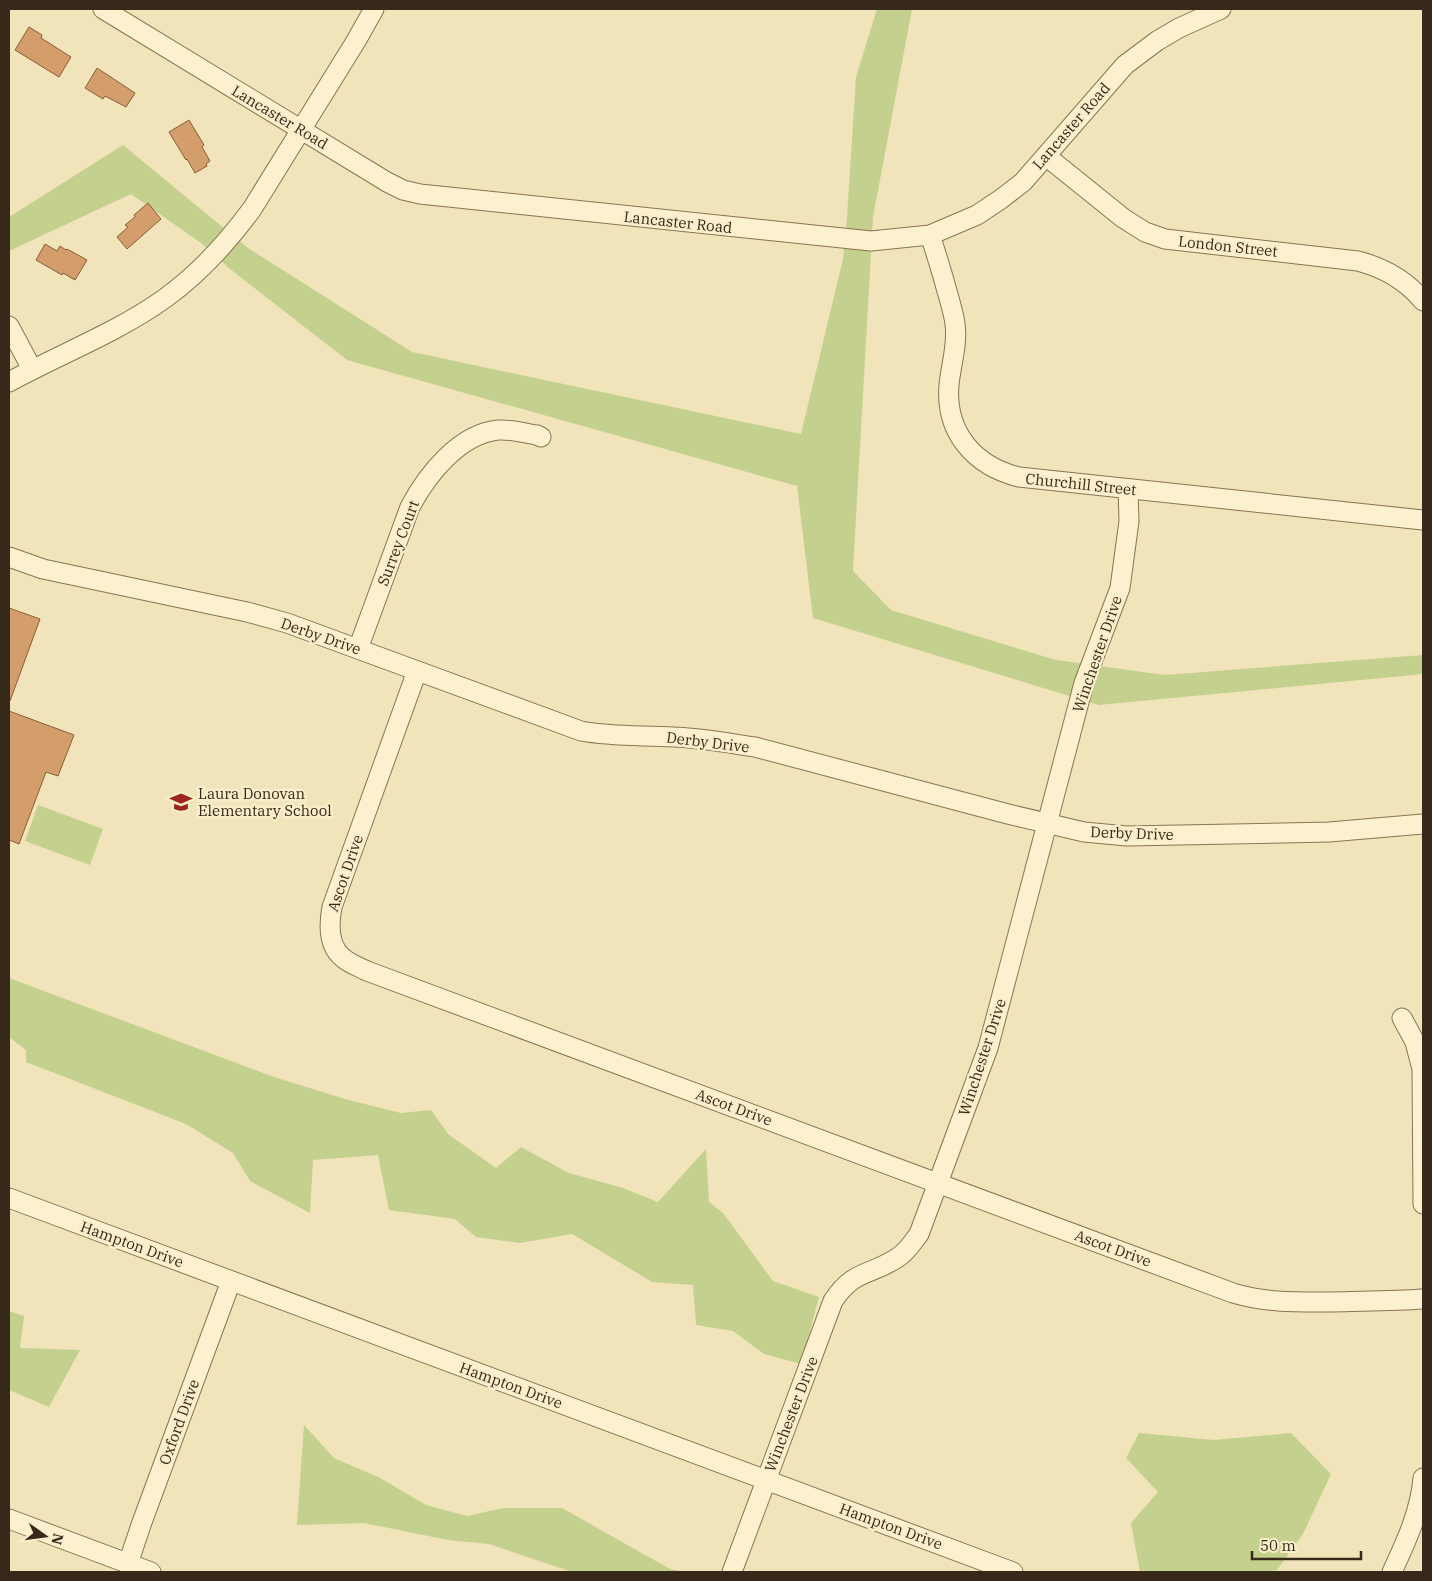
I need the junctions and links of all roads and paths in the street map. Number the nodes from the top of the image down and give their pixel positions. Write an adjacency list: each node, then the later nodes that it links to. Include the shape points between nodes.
1 (103, 9): 4 (street, Lancaster Road)
2 (374, 9): 4 (street)
3 (1221, 9): 5 (street, Lancaster Road, via 1179,28 1125,65)
4 (301, 130): 6 (street, Lancaster Road, via 387,182 420,194 871,241); 9 (street, via 234,234 188,280 125,323)
5 (1046, 156): 6 (street, Lancaster Road, via 1023,182 1001,200); 7 (street, London Street, via 1145,232 1175,240 1358,261 1386,270)
6 (930, 235): 12 (street, Churchill Street, via 955,322 956,339 949,385 952,416 968,448 990,467 1004,474)
7 (1423, 301)
8 (9, 326): 9 (street)
9 (32, 370): 10 (street)
10 (9, 382)
11 (540, 437): 15 (street, Surrey Court, via 507,430 485,433 457,449 432,472 410,507)
12 (1128, 489): 13 (street, Churchill Street); 17 (street, Winchester Drive, via 1128,521 1120,588 1084,683)
13 (1423, 520)
14 (9, 557): 15 (street, Derby Drive, via 43,569 247,612)
15 (358, 649): 16 (street, Derby Drive)
16 (417, 671): 17 (street, Derby Drive, via 581,731 708,740 755,748); 20 (street, Ascot Drive, via 332,907 330,928 334,949 341,956 367,971)
17 (1047, 823): 18 (street, Derby Drive, via 1084,832 1127,836 1329,832); 20 (street, Winchester Drive, via 988,1048)
18 (1423, 824)
19 (1402, 1018): 22 (street, via 1415,1042 1422,1069)
20 (938, 1183): 24 (street, Ascot Drive, via 1249,1298 1278,1302); 26 (street, Winchester Drive, via 918,1234 909,1248 886,1264 860,1274 833,1301)
21 (9, 1198): 23 (street, Hampton Drive)
22 (1423, 1204)
23 (231, 1281): 26 (street, Hampton Drive); 28 (street, Oxford Drive)
24 (1423, 1299)
25 (1423, 1478): 32 (street, via 1410,1534)
26 (766, 1480): 30 (street, Winchester Drive); 31 (street, Hampton Drive)
27 (9, 1519): 28 (street)
28 (128, 1564): 29 (street)
29 (151, 1572)
30 (732, 1572)
31 (1013, 1572)
32 (1392, 1572)

